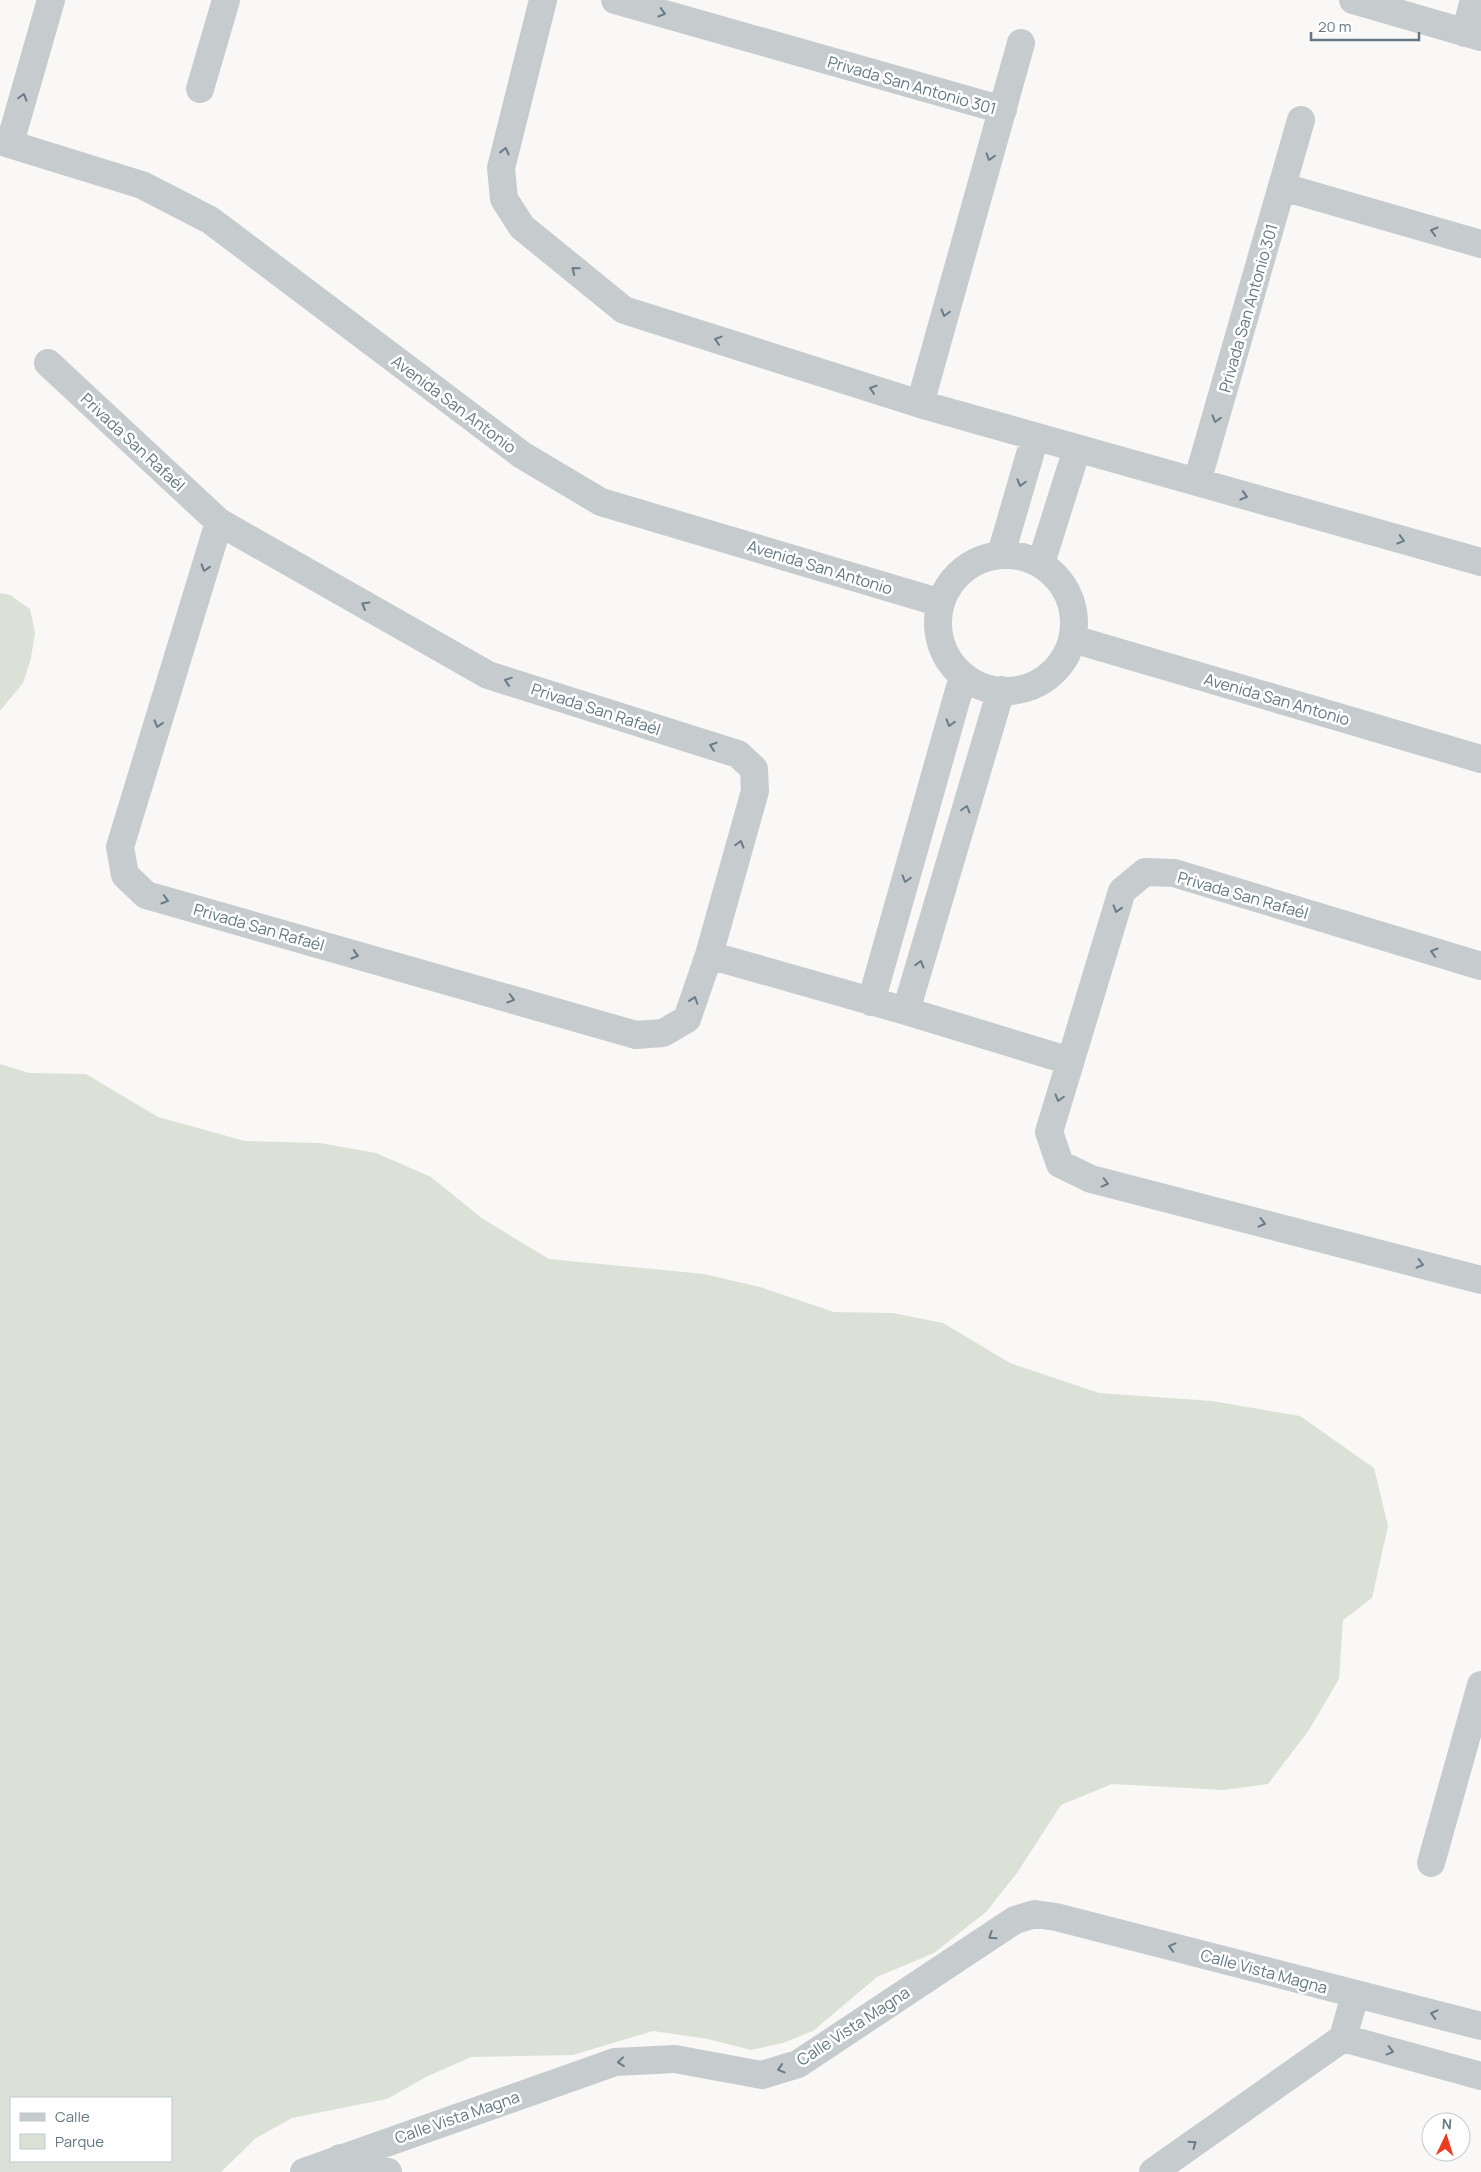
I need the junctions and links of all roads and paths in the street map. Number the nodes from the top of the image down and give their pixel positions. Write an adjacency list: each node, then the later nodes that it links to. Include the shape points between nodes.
1 (51, 0): 13 (street, one-way to 1)
2 (226, 0): 10 (street)
3 (543, 0): 17 (street, one-way to 3, via 624,310 522,227 504,199 501,168)
4 (615, 0): 11 (street, Privada San Antonio 301, one-way to 11)
5 (1353, 0): 7 (street)
6 (1474, 0): 8 (street)
7 (1405, 7): 8 (street)
8 (1473, 35)
9 (1021, 43): 11 (street)
10 (200, 89)
11 (1003, 110): 17 (street, Privada San Antonio 301, one-way to 17)
12 (1301, 120): 14 (street, Privada San Antonio 301)
13 (5, 142): 25 (street, Avenida San Antonio, via 142,185 210,220 522,456 602,502)
14 (1283, 187): 15 (street, one-way to 14); 20 (street, Privada San Antonio 301, one-way to 20)
15 (1481, 244)
16 (48, 363): 21 (street, Privada San Rafaél)
17 (920, 404): 18 (street)
18 (1035, 436): 19 (street); 22 (street, one-way to 22)
19 (1077, 449): 20 (street); 24 (street)
20 (1197, 482): 23 (street, one-way to 23)
21 (219, 522): 30 (street, Privada San Rafaél, one-way to 21, via 755,791 754,770 738,754 488,675); 30 (street, Privada San Rafaél, one-way to 30, via 120,847 125,875 146,895 636,1035 663,1034 687,1019)
22 (1001, 554): 24 (street); 25 (street, via 981,559 963,569 949,584)
23 (1481, 562)
24 (1041, 563): 26 (street, via 1070,596 1074,617)
25 (941, 603): 27 (street, via 938,623 941,643 950,661)
26 (1073, 639): 28 (street, via 1063,660 1047,678 1017,690); 29 (street, Avenida San Antonio)
27 (964, 676): 28 (street, via 981,686); 32 (street, one-way to 32)
28 (1001, 690): 33 (street, one-way to 28)
29 (1481, 759)
30 (709, 954): 32 (street)
31 (1481, 966): 34 (street, Privada San Rafaél, one-way to 34, via 1174,873 1145,872 1122,890)
32 (871, 1002): 33 (street)
33 (906, 1011): 34 (street)
34 (1070, 1061): 35 (street, Privada San Rafaél, one-way to 35, via 1049,1132 1060,1164 1091,1179)
35 (1481, 1280)
36 (1481, 1685): 37 (street)
37 (1431, 1863)
38 (1355, 1995): 39 (street, Calle Vista Magna, one-way to 38); 40 (street); 42 (street, Calle Vista Magna, one-way to 42, via 1035,1914 1015,1920 798,2064 762,2075 675,2059 615,2062)
39 (1481, 2026)
40 (1343, 2038): 41 (street, one-way to 41); 45 (street, one-way to 40)
41 (1481, 2076)
42 (340, 2158): 43 (street, Calle Vista Magna); 44 (street)
43 (304, 2172)
44 (388, 2172)
45 (1154, 2172)

